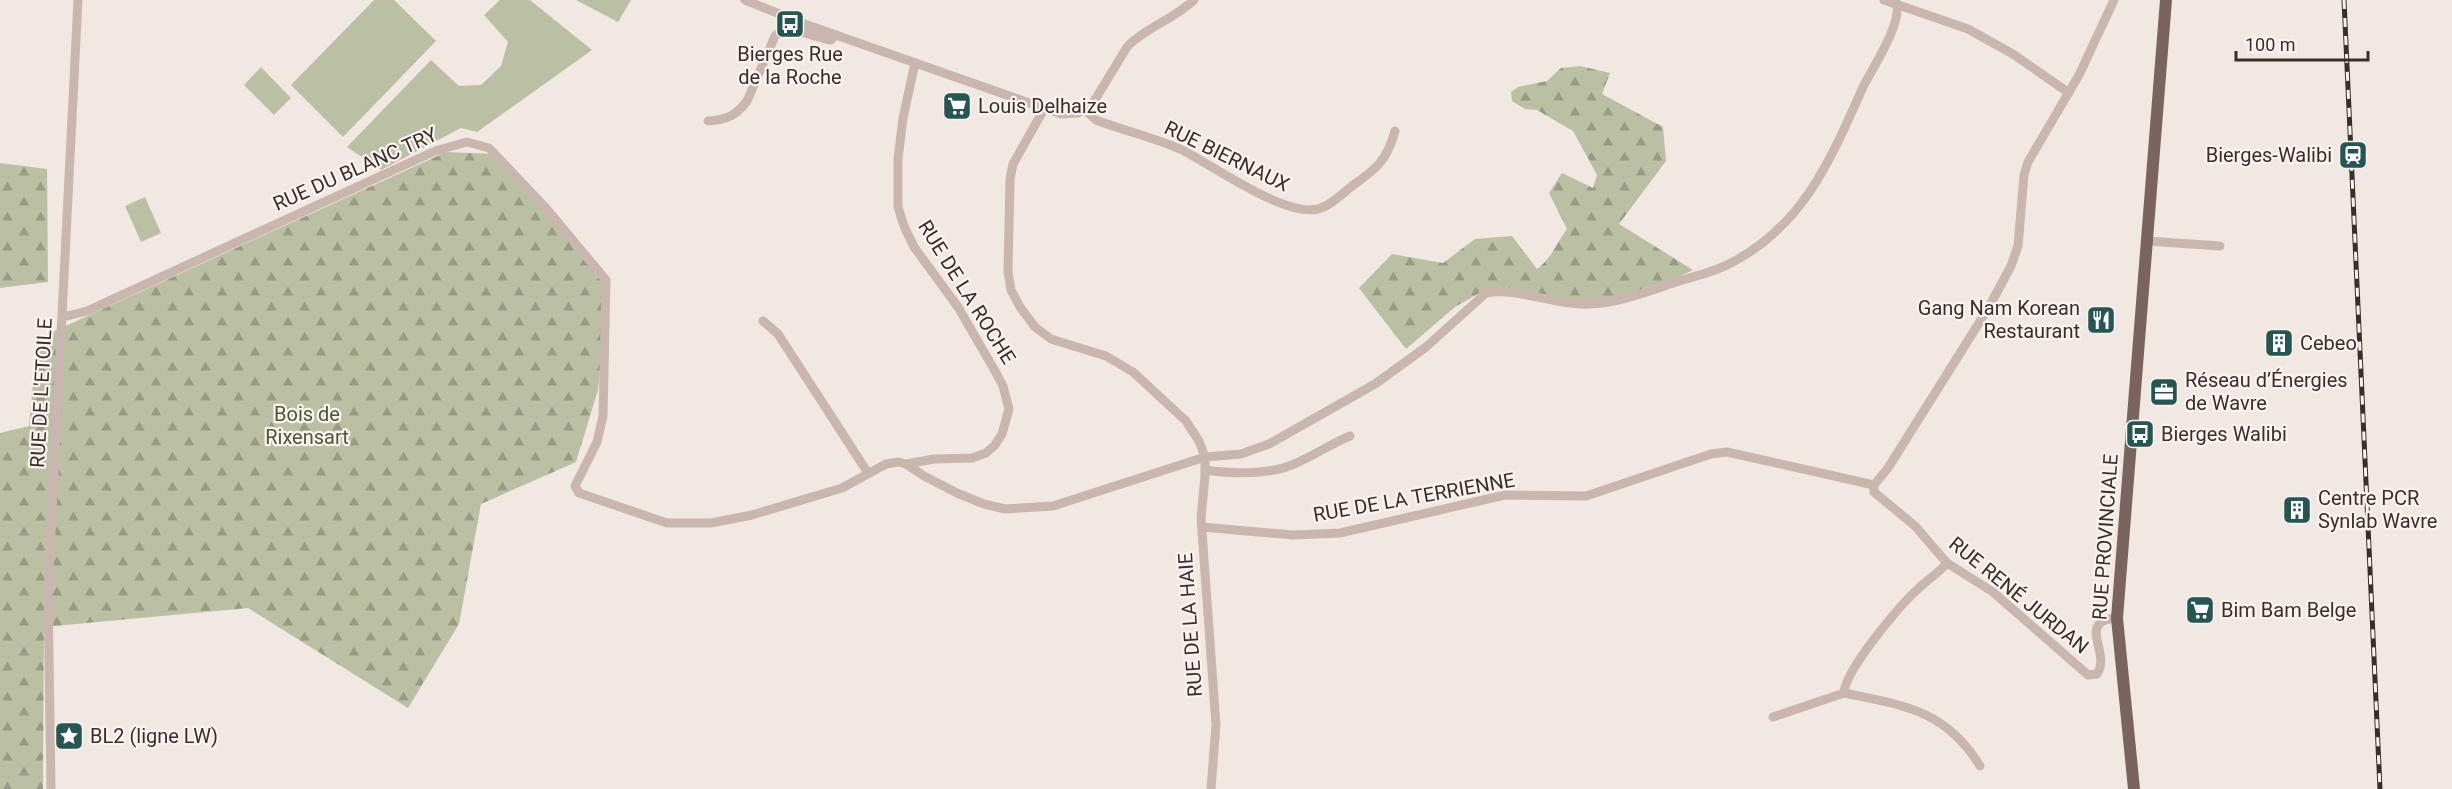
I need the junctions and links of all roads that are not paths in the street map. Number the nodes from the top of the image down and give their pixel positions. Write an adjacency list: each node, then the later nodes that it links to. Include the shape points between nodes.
1 (78, 0): 17 (street, RUE DE L'ETOILE)
2 (745, 0): 8 (street)
3 (1194, 0): 12 (street, via 1127,47)
4 (1884, 0): 7 (street)
5 (2114, 0): 10 (street)
6 (2166, 0): 15 (main road, RUE PROVINCIALE)
7 (1896, 2): 10 (street, via 1968,29); 20 (street, via 1892,33 1824,173 1791,217 1748,254 1727,266 1606,304 1561,303 1497,291 1486,293 1426,347 1357,396 1257,449)
8 (836, 34): 9 (street); 13 (street, via 831,40 794,30 780,32 741,110 724,120)
9 (915, 63): 11 (street); 21 (street, RUE DE LA ROCHE, via 898,159 898,207 914,247 958,307 995,371 1009,409 1002,434 986,453 972,458)
10 (2069, 93): 24 (street, via 2028,162 2018,246 2007,275)
11 (1044, 110): 12 (street, via 1061,114); 20 (street, via 1013,164 1010,179 1008,272 1014,299 1043,334 1106,356 1133,372 1186,422)
12 (1085, 110): 14 (street, RUE BIERNAUX, via 1096,120 1188,153 1282,205 1310,210 1329,203 1382,163)
13 (708, 121)
14 (1395, 131)
15 (2147, 241): 16 (street); 28 (main road, RUE PROVINCIALE)
16 (2220, 246)
17 (63, 317): 25 (street, RUE DU BLANC TRY, via 87,311 435,151 473,142 496,154 606,280 603,416 597,442 575,486 577,492 657,521 698,525); 32 (street, RUE DE L'ETOILE, via 48,591)
18 (763, 321): 23 (street, via 778,334)
19 (1350, 436): 22 (street, via 1275,470)
20 (1205, 458): 21 (street, via 1053,506 1025,509 984,504 940,485); 22 (street, RUE DE LA HAIE)
21 (906, 464): 23 (street, RUE DE LA ROCHE, via 886,464)
22 (1205, 470): 26 (street, RUE DE LA HAIE)
23 (868, 473): 25 (street, RUE DE LA ROCHE)
24 (1874, 485): 26 (street, RUE DE LA TERRIENNE, via 1727,452 1586,496 1505,495 1334,534 1293,535); 27 (street, RUE RENÉ JURDAN, via 1874,492 1915,526)
25 (830, 491)
26 (1202, 527): 33 (street, RUE DE LA HAIE, via 1216,725)
27 (1947, 563): 28 (street, RUE RENÉ JURDAN, via 1993,592 2088,675 2101,669 2098,625); 29 (street, via 1896,613 1849,676)
28 (2117, 618): 34 (main road, RUE PROVINCIALE)
29 (1844, 693): 30 (street); 31 (street, via 1900,704 1935,719 1965,743)
30 (1773, 717)
31 (1980, 765)
32 (51, 789)
33 (1211, 789)
34 (2134, 789)

